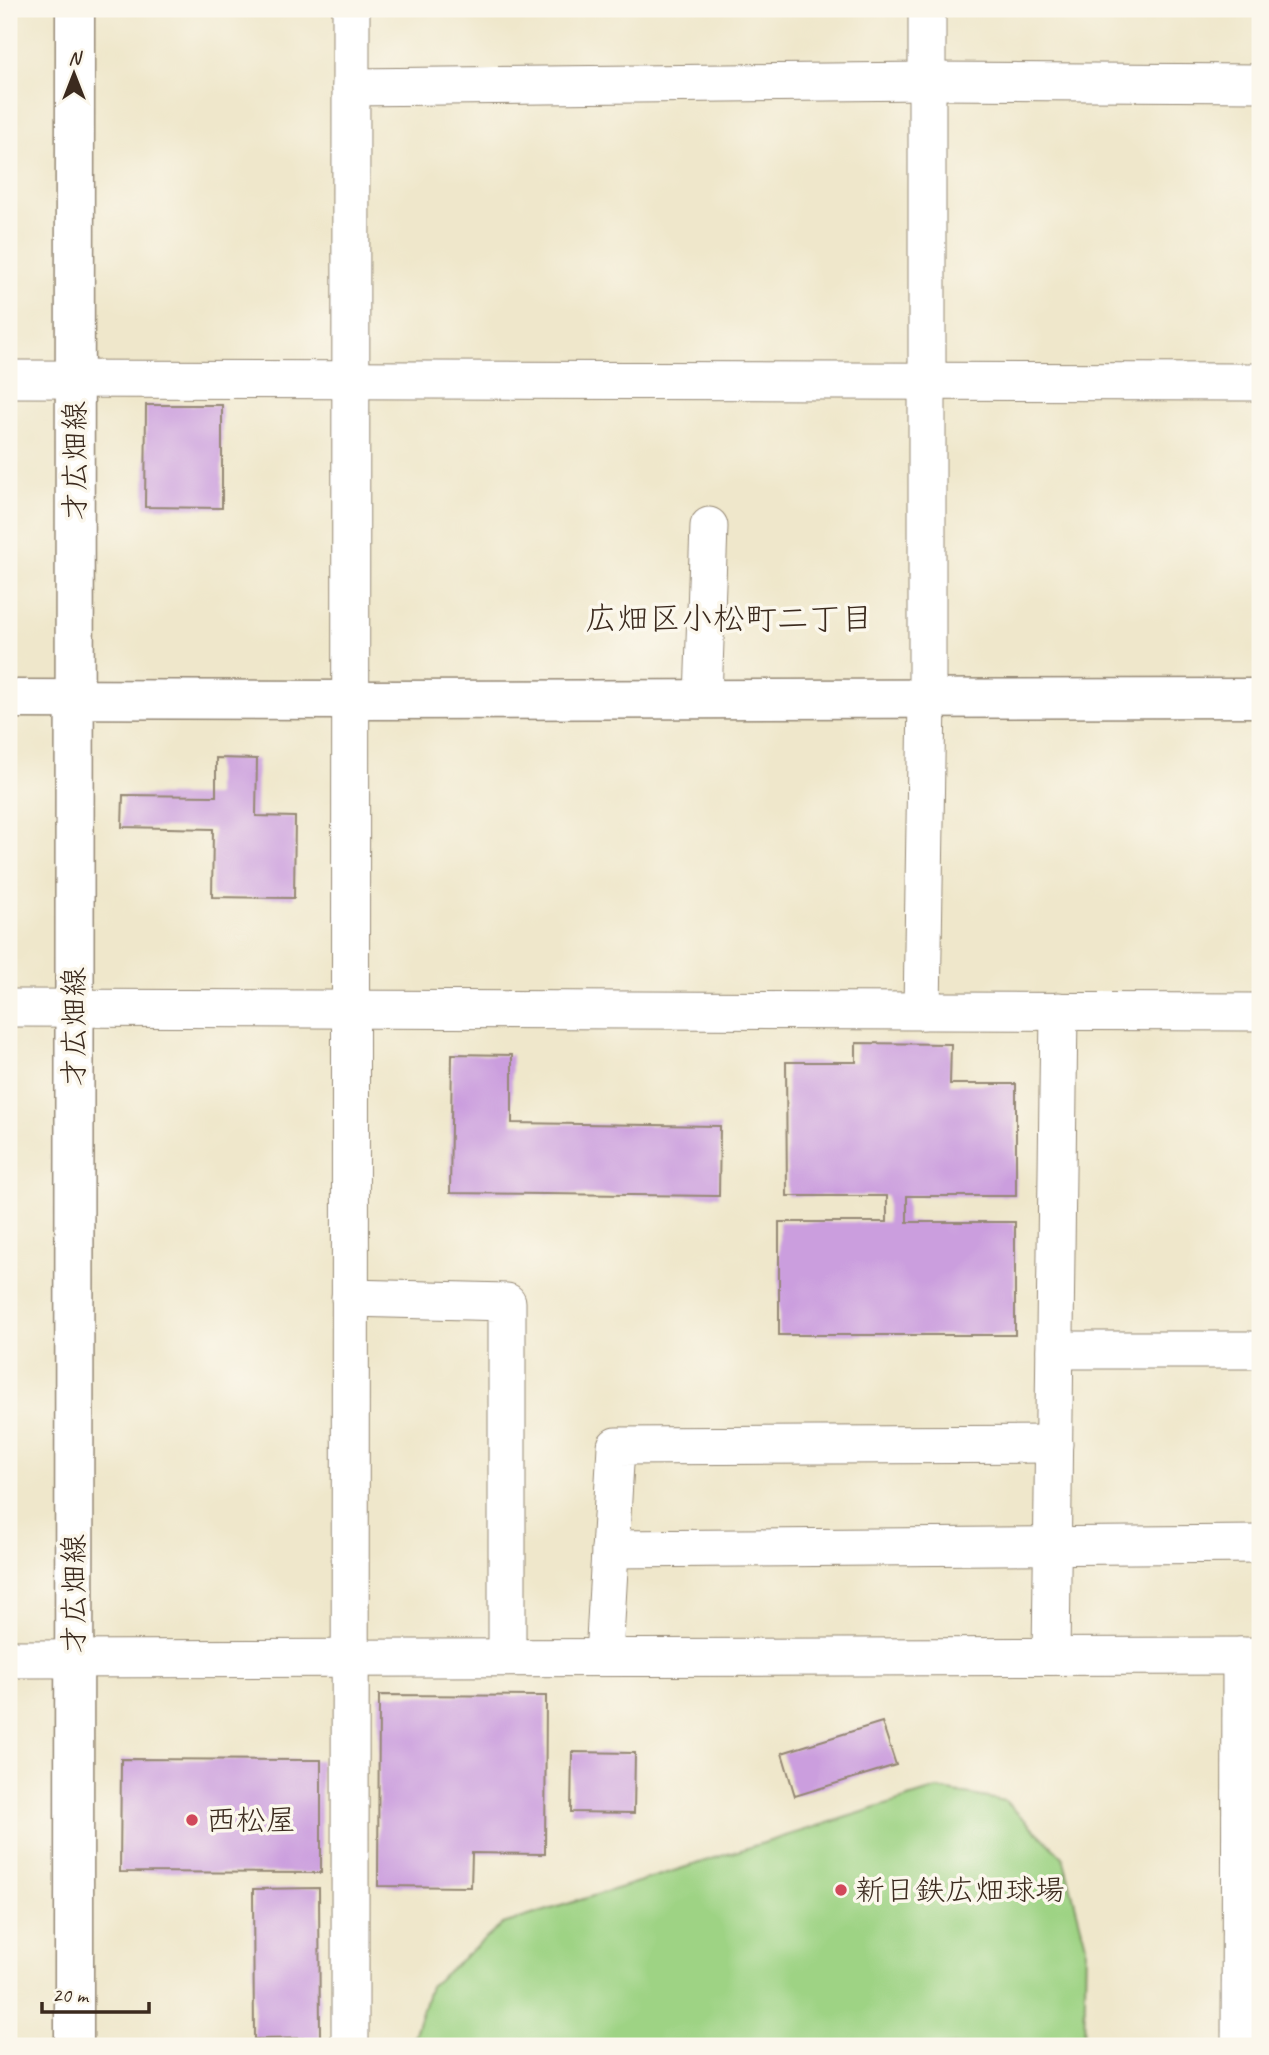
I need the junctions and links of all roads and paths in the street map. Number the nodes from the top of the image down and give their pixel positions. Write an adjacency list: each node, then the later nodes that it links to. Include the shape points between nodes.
1 (75, 9): 8 (main road, 才広畑線)
2 (351, 9): 6 (street)
3 (927, 9): 4 (street)
4 (927, 81): 5 (street); 6 (street); 10 (street)
5 (1260, 83)
6 (351, 87): 9 (street)
7 (9, 379): 8 (street)
8 (75, 379): 9 (street); 17 (main road, 才広畑線)
9 (351, 379): 10 (street); 18 (street)
10 (928, 380): 11 (street); 15 (street)
11 (1260, 382)
12 (709, 526): 14 (street)
13 (9, 698): 17 (main road)
14 (703, 698): 15 (main road); 18 (main road)
15 (927, 698): 16 (main road); 22 (street)
16 (1260, 698)
17 (74, 699): 18 (main road); 19 (main road, 才広畑線)
18 (351, 700): 21 (street)
19 (74, 1007): 20 (street); 21 (street); 37 (main road, 才広畑線)
20 (9, 1008)
21 (350, 1008): 22 (street); 25 (street)
22 (922, 1010): 23 (street)
23 (1059, 1011): 24 (street); 26 (street)
24 (1260, 1012)
25 (350, 1298): 34 (street); 35 (street, via 507,1302)
26 (1055, 1350): 27 (street); 28 (street)
27 (1260, 1350)
28 (1054, 1444): 30 (street); 31 (street, via 616,1446)
29 (1260, 1544): 30 (street)
30 (1052, 1545): 31 (street); 32 (street)
31 (610, 1549): 36 (street)
32 (1051, 1656): 33 (street); 36 (street)
33 (1250, 1656): 41 (street)
34 (350, 1657): 35 (street); 37 (street); 40 (street)
35 (507, 1657): 36 (street)
36 (604, 1657)
37 (74, 1658): 38 (street); 39 (main road, 才広畑線)
38 (9, 1659)
39 (74, 2046)
40 (350, 2046)
41 (1240, 2046)

